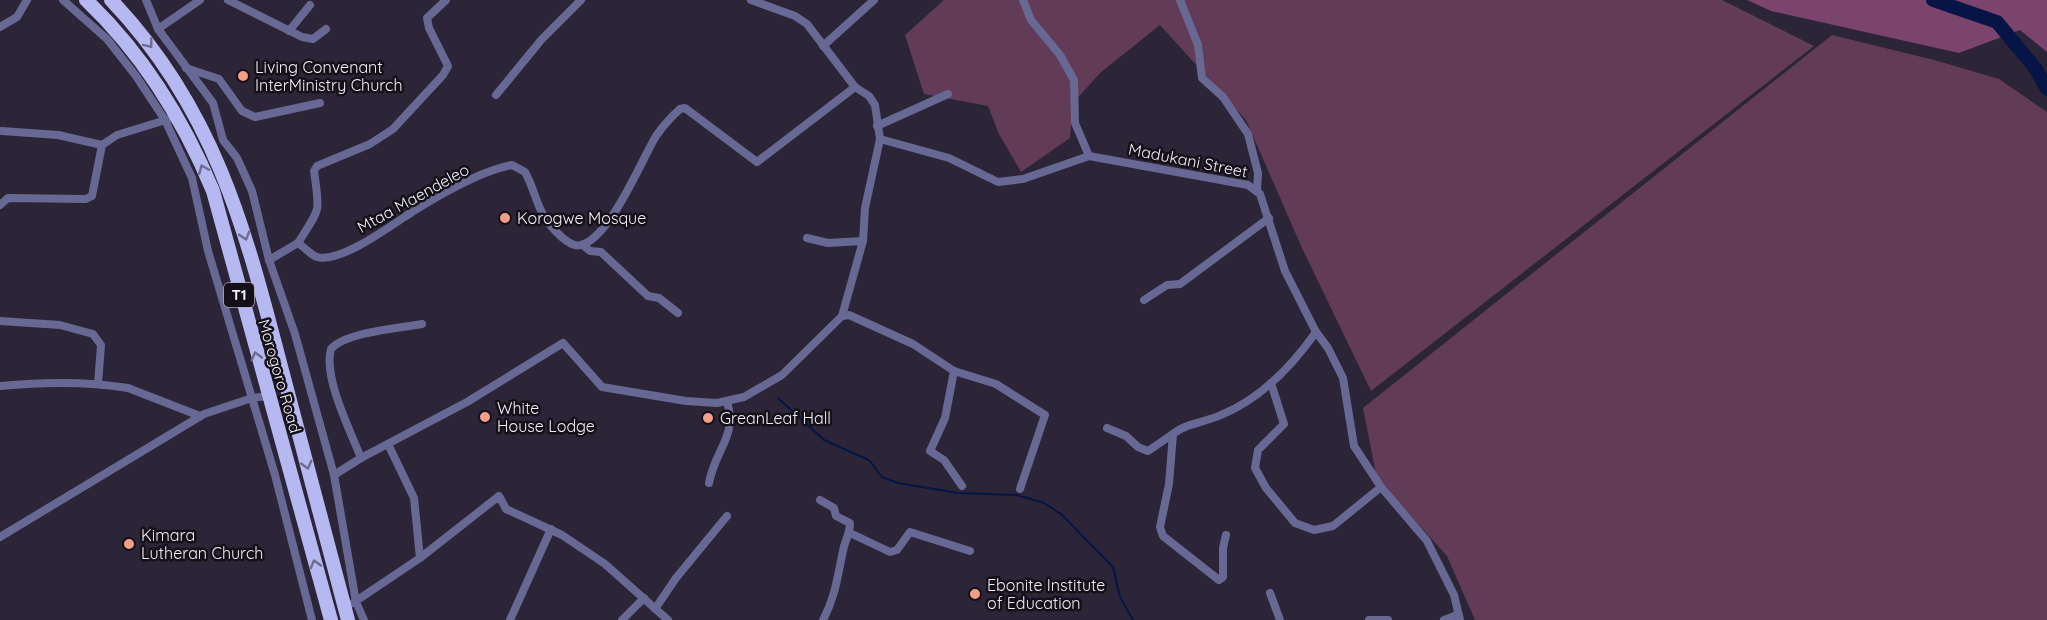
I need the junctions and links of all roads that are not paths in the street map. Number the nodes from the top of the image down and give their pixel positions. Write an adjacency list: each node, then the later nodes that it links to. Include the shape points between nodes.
1 (27, 0): 15 (street, via 17,17)
2 (63, 0): 25 (street, via 107,39)
3 (86, 0): 25 (highway, Morogoro Road / T1, via 133,50)
4 (111, 0): 72 (highway, Morogoro Road / T1, one-way to 72, via 176,81 207,135 231,194)
5 (146, 0): 16 (street)
6 (200, 0): 16 (street)
7 (228, 0): 18 (street)
8 (446, 0): 36 (street, via 427,18 448,66 443,75 393,129 370,144 317,166 317,217)
9 (581, 0): 23 (street, via 542,39)
10 (751, 0): 19 (street, via 801,19)
11 (874, 0): 19 (street)
12 (1023, 0): 30 (street, via 1031,20 1060,55 1074,80 1075,123)
13 (1180, 0): 31 (street, via 1198,45 1202,78 1223,97 1248,134)
14 (310, 5): 18 (street)
15 (0, 28)
16 (158, 29): 20 (street)
17 (326, 29): 18 (street, via 313,39)
18 (289, 31)
19 (823, 46): 21 (street)
20 (186, 68): 24 (street, via 219,79 242,111 255,117); 38 (street, via 213,103 223,140 243,171)
21 (855, 87): 26 (street, via 875,105); 37 (street, via 757,162 685,108 680,109 656,136 623,199 595,236)
22 (948, 94): 26 (street)
23 (496, 95)
24 (320, 103)
25 (171, 119): 29 (street, via 117,135); 49 (highway, Morogoro Road / T1, one-way to 25, via 220,212 193,145); 50 (street, via 198,194 208,251)
26 (877, 126): 28 (street)
27 (2, 131): 29 (street, via 58,135)
28 (880, 139): 30 (street, Madukani Street, via 949,158 999,182 1023,179); 35 (street)
29 (102, 145): 32 (street, via 92,196 73,200 8,198)
30 (1089, 156): 31 (street, Madukani Street, via 1248,185)
31 (1257, 190): 33 (street, Madukani Street)
32 (0, 205)
33 (1269, 218): 39 (street, via 1180,284 1167,285); 44 (street, Madukani Street, via 1285,271)
34 (807, 238): 35 (street, via 828,243)
35 (863, 241): 41 (street)
36 (298, 243): 37 (street, Mtaa Maendeleo, via 317,257 347,251 463,185 515,165 528,178 550,225 569,242); 38 (street)
37 (583, 245): 40 (street, via 601,252 648,296 659,298)
38 (269, 260): 57 (street, via 295,334)
39 (1144, 300)
40 (678, 313)
41 (842, 316): 45 (street, via 882,328); 51 (street, via 782,375 744,397)
42 (0, 321): 47 (street, via 60,325 95,336 101,351)
43 (422, 324): 56 (street, via 363,335 331,349 330,367 337,393)
44 (1316, 332): 46 (street); 60 (street, Madukani Street, via 1343,378 1354,446)
45 (954, 370): 59 (street, via 945,417 930,451 944,460); 61 (street, via 996,384 1045,415)
46 (1271, 383): 54 (street, via 1235,409); 60 (street, via 1284,424 1258,450 1255,468 1295,523 1314,530 1333,526)
47 (98, 384): 48 (street); 52 (street, via 128,388)
48 (0, 386)
49 (268, 396): 50 (street); 76 (highway, Morogoro Road / T1, one-way to 49)
50 (252, 398): 52 (street); 75 (street)
51 (727, 402): 55 (street, via 686,401 602,387 563,343 467,402); 58 (street, via 731,425)
52 (200, 416): 67 (street)
53 (1107, 428): 54 (street, via 1148,451)
54 (1173, 434): 66 (street, via 1162,536 1219,580 1223,577)
55 (388, 444): 56 (street); 69 (street, via 414,498)
56 (361, 458): 57 (street)
57 (334, 475): 72 (street)
58 (709, 483)
59 (962, 486)
60 (1381, 487): 74 (street, Madukani Street, via 1430,546 1454,595)
61 (1020, 489)
62 (820, 500): 65 (street, via 850,523)
63 (727, 516): 73 (street)
64 (551, 530): 69 (street, via 506,509 499,496); 71 (street, via 605,564); 79 (street)
65 (850, 533): 68 (street, via 890,552 897,550 910,532); 82 (street, via 843,548 837,592)
66 (1226, 535)
67 (0, 537)
68 (970, 552)
69 (420, 558): 72 (street)
70 (1270, 593): 83 (street)
71 (644, 598): 73 (street); 80 (street)
72 (350, 603): 77 (highway, Morogoro Road / T1); 78 (street)
73 (655, 609): 81 (street)
74 (1459, 618): 86 (street)
75 (312, 620)
76 (331, 620)
77 (348, 620)
78 (364, 620)
79 (510, 620)
80 (622, 620)
81 (668, 620)
82 (823, 620)
83 (1280, 620)
84 (1369, 620): 85 (street)
85 (1388, 620)
86 (1444, 620)

